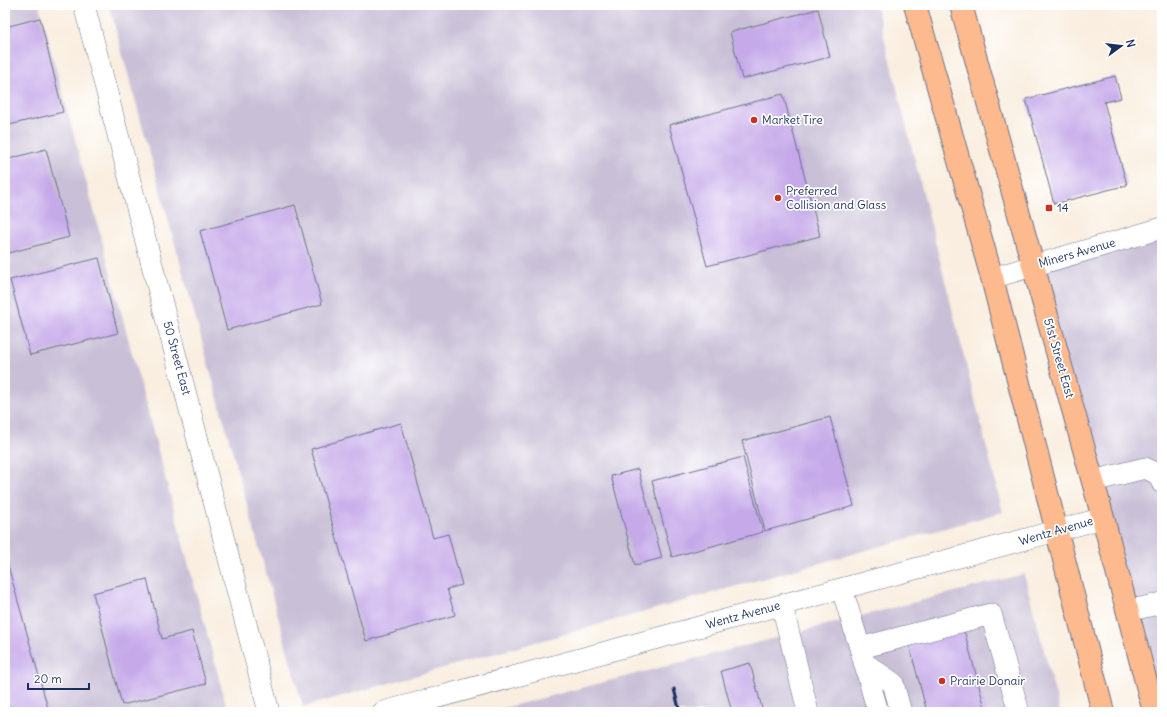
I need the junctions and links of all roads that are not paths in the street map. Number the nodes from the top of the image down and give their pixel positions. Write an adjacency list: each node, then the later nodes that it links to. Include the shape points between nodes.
1 (84, 5): 16 (street, 50 Street East)
2 (915, 5): 6 (main road)
3 (961, 5): 5 (main road, 51st Street East)
4 (1162, 228): 5 (street, Miners Avenue)
5 (1032, 266): 6 (street, Miners Avenue); 7 (main road, 51st Street East)
6 (992, 278): 10 (main road)
7 (1093, 480): 8 (street, via 1144,468 1156,473); 9 (main road, 51st Street East)
8 (1162, 483)
9 (1103, 518): 10 (street, Wentz Avenue); 14 (main road, 51st Street East)
10 (1056, 532): 11 (street, Wentz Avenue); 22 (main road)
11 (842, 589): 13 (street, Wentz Avenue); 15 (street)
12 (1162, 603): 14 (street)
13 (782, 605): 17 (street, Wentz Avenue); 18 (street)
14 (1128, 611): 23 (main road, 51st Street East)
15 (862, 656): 19 (street); 20 (street, via 893,683); 21 (street, via 991,614)
16 (269, 712)
17 (383, 712)
18 (808, 712)
19 (878, 712)
20 (901, 712)
21 (1019, 712)
22 (1104, 712)
23 (1154, 712)

